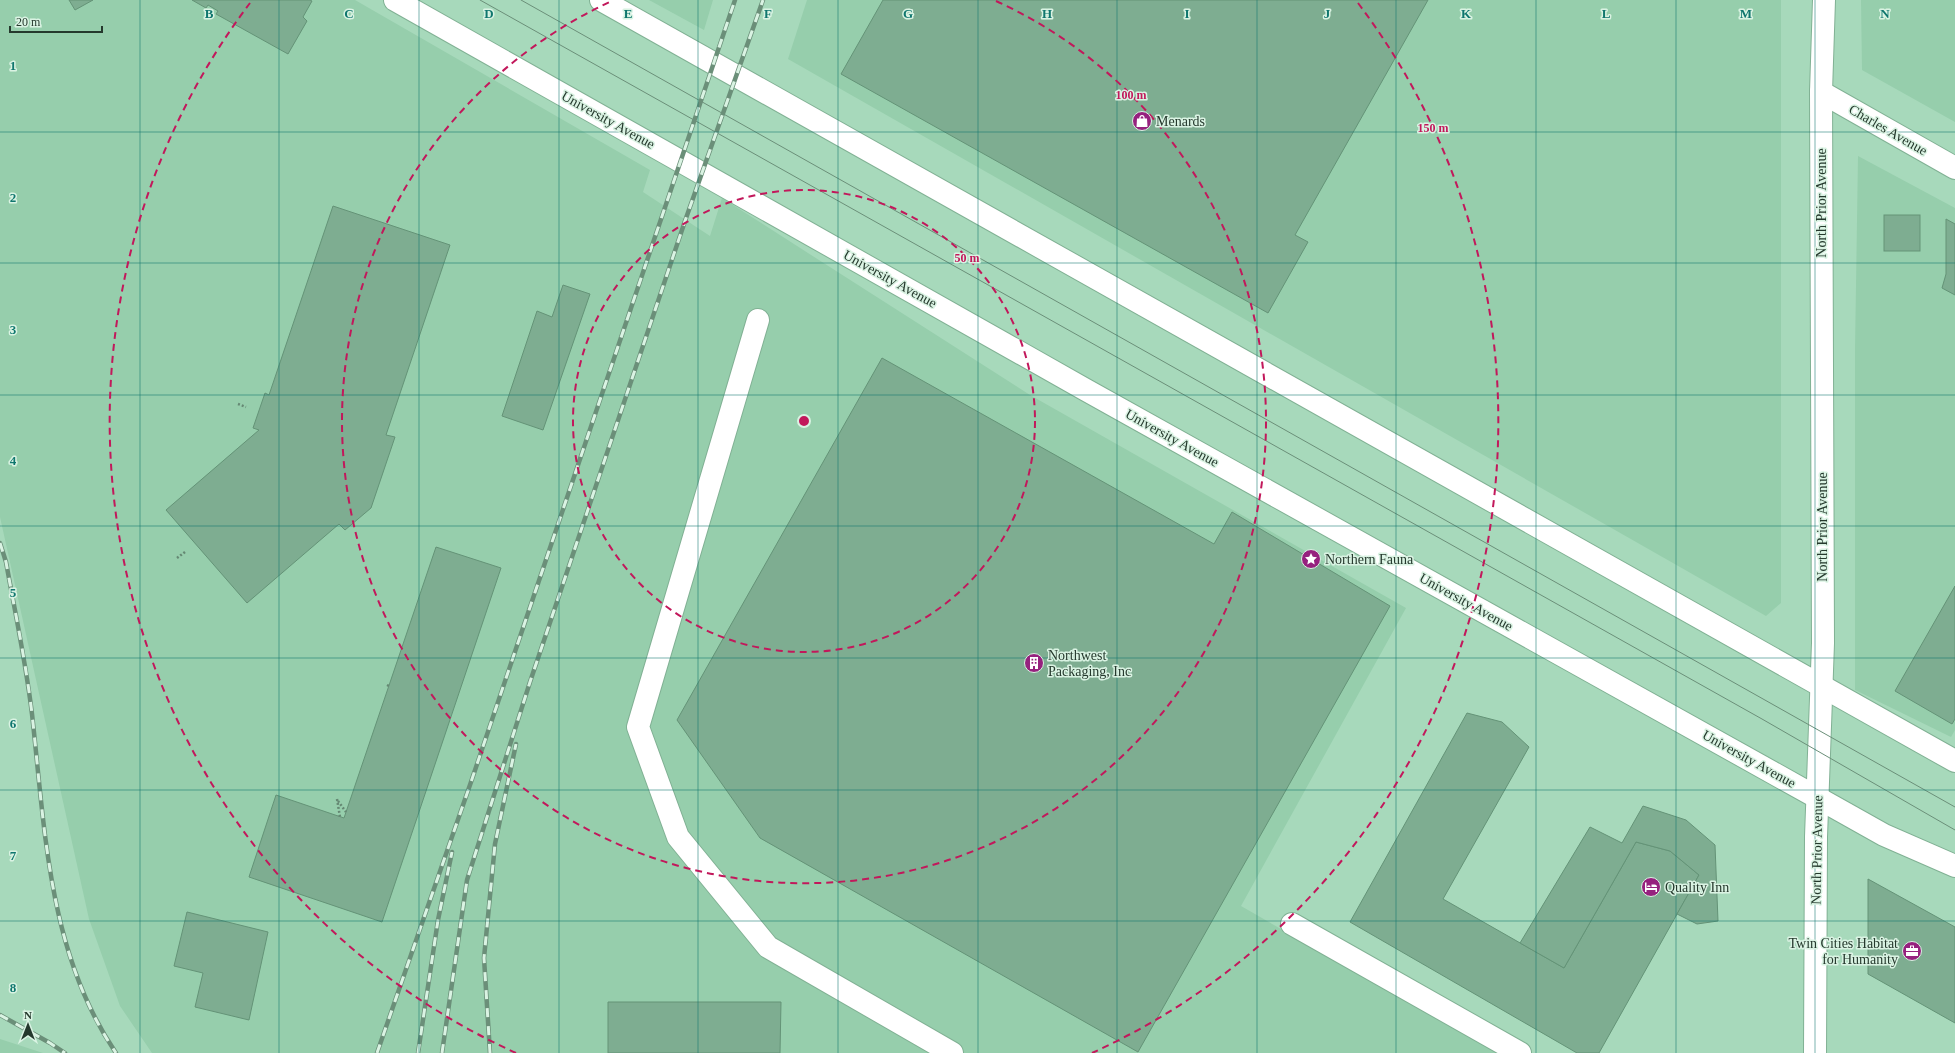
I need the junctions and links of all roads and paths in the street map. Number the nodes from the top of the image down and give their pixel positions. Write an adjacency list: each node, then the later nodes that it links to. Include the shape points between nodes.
1 (395, 0): 13 (main road, University Avenue, via 1086,390)
2 (601, 0): 11 (main road)
3 (1824, 0): 4 (main road, North Prior Avenue)
4 (1821, 92): 5 (main road, Charles Avenue); 11 (main road, North Prior Avenue)
5 (1955, 168)
6 (758, 320): 18 (main road, via 638,727 678,837 768,947)
7 (238, 404): 8 (path)
8 (246, 407)
9 (185, 552): 10 (path)
10 (177, 558)
11 (1822, 687): 12 (main road); 13 (main road, North Prior Avenue)
12 (1955, 761)
13 (1818, 798): 16 (main road, University Avenue, via 1884,834); 20 (main road, North Prior Avenue)
14 (346, 812): 15 (path, via 337,799)
15 (340, 816)
16 (1955, 866)
17 (1292, 924): 19 (main road)
18 (952, 1053)
19 (1520, 1053)
20 (1815, 1053)

